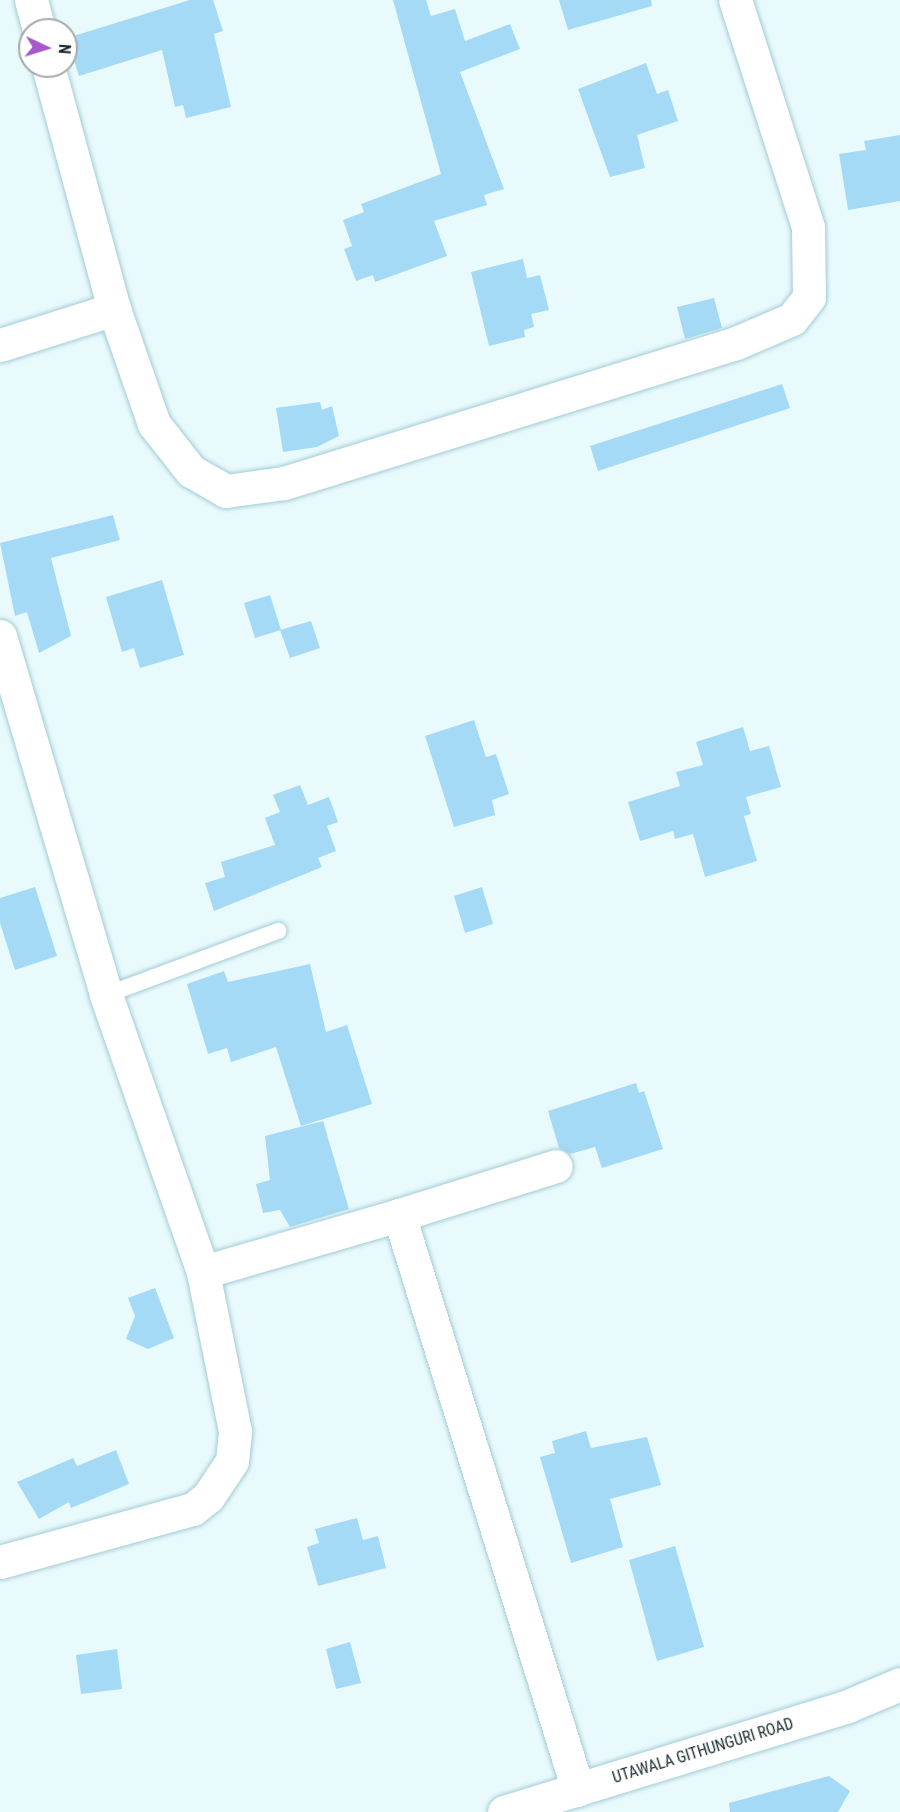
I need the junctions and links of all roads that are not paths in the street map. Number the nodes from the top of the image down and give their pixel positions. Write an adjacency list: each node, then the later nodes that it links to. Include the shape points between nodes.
1 (31, 0): 3 (street)
2 (735, 0): 5 (street, via 808,226 809,297 792,320 736,343 284,483 226,491 191,471 154,424)
3 (36, 18)
4 (51, 78): 5 (street)
5 (114, 309): 6 (street)
6 (0, 345)
7 (0, 636): 9 (street)
8 (278, 931): 9 (lane)
9 (106, 995): 12 (street)
10 (556, 1166): 11 (street)
11 (399, 1215): 12 (street); 15 (street)
12 (203, 1272): 13 (street, via 235,1431 232,1461 220,1480 193,1509)
13 (0, 1562)
14 (900, 1683): 15 (street, UTAWALA GITHUNGURI ROAD, via 848,1706)
15 (579, 1790): 16 (street, UTAWALA GITHUNGURI ROAD)
16 (504, 1812)

